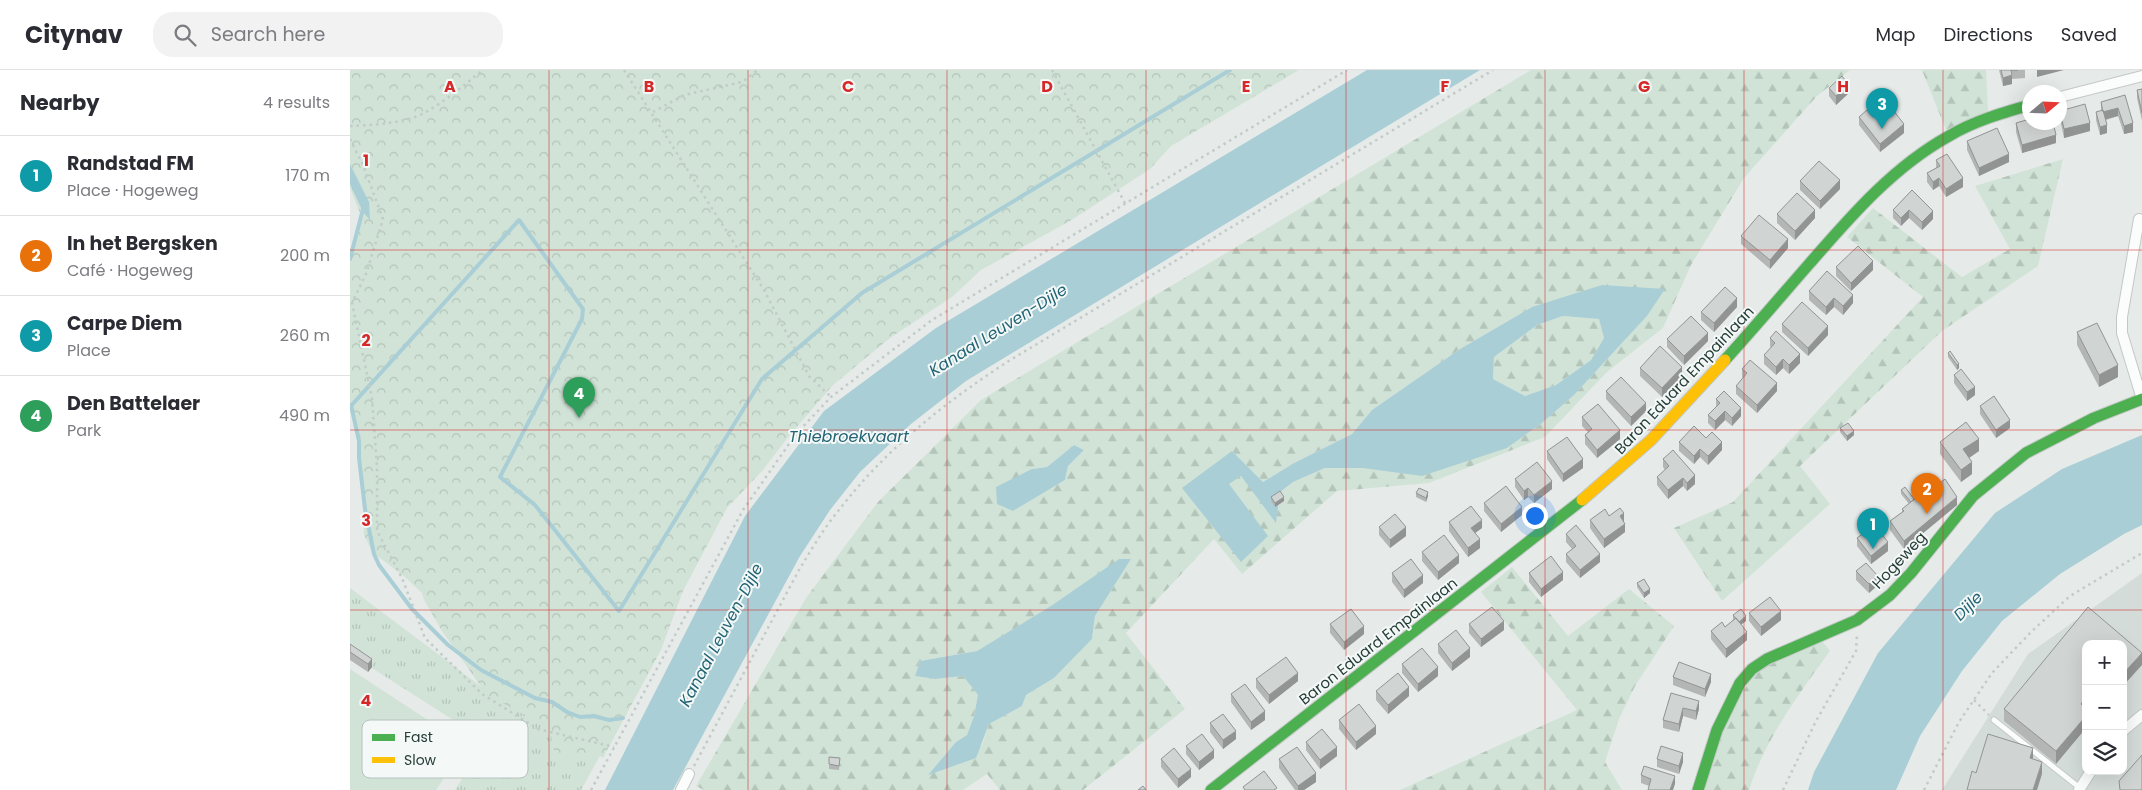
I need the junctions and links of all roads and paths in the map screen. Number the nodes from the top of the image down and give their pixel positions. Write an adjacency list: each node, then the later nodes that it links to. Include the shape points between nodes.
1 (483, 70): 11 (path, via 413,118)
2 (624, 70): 10 (path)
3 (758, 70): 10 (path, via 742,82 684,95)
4 (1052, 70): 13 (path)
5 (1347, 70): 13 (path)
6 (1493, 70): 26 (path, via 1006,362 920,424 870,472 815,544 798,570)
7 (2142, 76): 8 (street)
8 (2067, 96)
9 (2022, 107): 31 (street, Baron Eduard Empainlaan, via 1955,132 1884,183 1640,453)
10 (653, 112): 15 (path, via 764,290 809,376)
11 (350, 126)
12 (350, 139): 21 (path, via 383,219 366,274 352,303 372,398 377,531 402,578 425,638 482,694)
13 (1125, 203): 15 (path, via 932,320)
14 (2139, 219): 16 (street, via 2122,332)
15 (831, 397): 25 (path, via 796,434 743,510)
16 (2142, 399): 18 (street, Hogeweg, via 2094,418 2019,459 1973,496 1890,595)
17 (2142, 553): 19 (path, via 2070,596 1992,673)
18 (1858, 620): 32 (street, Hogeweg, via 1767,659 1752,670 1740,683 1717,730); 33 (path, via 1856,651)
19 (1974, 700): 22 (path); 34 (path)
20 (2142, 714): 24 (street)
21 (522, 720)
22 (1994, 720): 28 (lane)
23 (528, 724): 25 (path, via 538,730)
24 (2125, 730)
25 (614, 747): 29 (path)
26 (690, 774): 30 (street)
27 (2088, 775): 28 (street)
28 (2079, 789)
29 (591, 790)
30 (681, 790)
31 (1212, 790)
32 (1698, 790)
33 (1783, 790)
34 (1924, 790)

